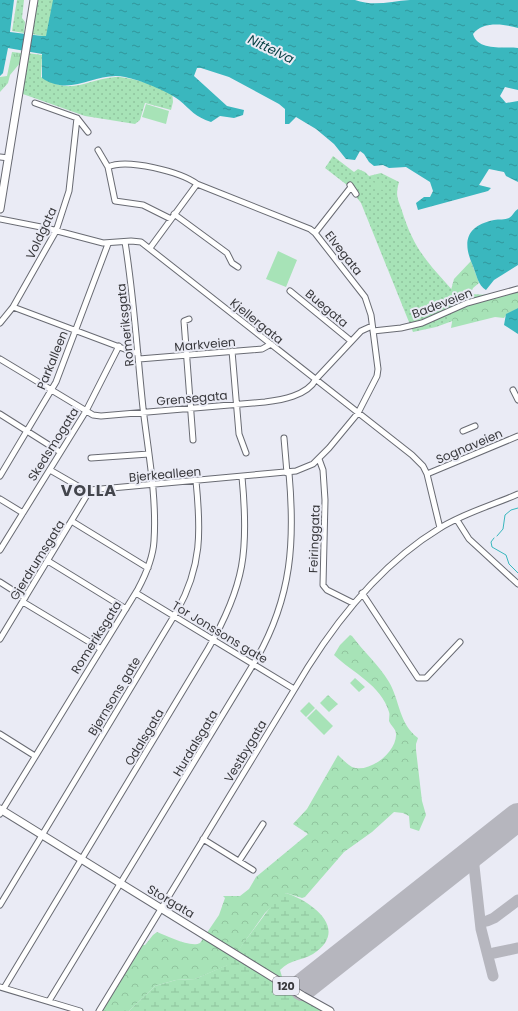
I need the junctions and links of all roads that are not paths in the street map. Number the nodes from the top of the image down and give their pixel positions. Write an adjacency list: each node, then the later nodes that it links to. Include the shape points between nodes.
1 (34, 0): 7 (main road)
2 (35, 103): 3 (street)
3 (77, 118): 4 (street); 16 (street, Voldgata, via 69,191)
4 (88, 132)
5 (98, 150): 8 (street)
6 (0, 157): 7 (street)
7 (9, 158): 12 (main road)
8 (108, 167): 10 (street, Elvegata, via 143,166); 15 (street, via 115,201 143,205)
9 (198, 177): 10 (street)
10 (196, 183): 13 (street); 17 (street, Elvegata)
11 (356, 194): 17 (street, via 350,186)
12 (0, 209)
13 (174, 214): 15 (street); 21 (street, via 227,253 232,263)
14 (0, 219): 16 (street, Kjellergata)
15 (171, 219): 20 (street)
16 (56, 231): 19 (street, Kjellergata); 24 (street, Voldgata)
17 (315, 233): 27 (street, Elvegata, via 365,297)
18 (125, 242): 19 (street, Kjellergata); 20 (street, Kjellergata, via 141,242); 34 (street, Romeriksgata)
19 (108, 244): 28 (street, Parkalleen)
20 (150, 248): 30 (street, Kjellergata)
21 (238, 267)
22 (518, 289): 27 (street, Badeveien, via 467,302 422,323 401,328)
23 (290, 291): 29 (street, Buegata)
24 (13, 307): 26 (street, Voldgata); 28 (street, Markveien)
25 (189, 319): 33 (street, via 184,321)
26 (0, 323)
27 (372, 328): 29 (street, Grensegata, via 361,331); 44 (street, Elvegata, via 377,376)
28 (76, 329): 31 (street, Markveien); 38 (street, Parkalleen)
29 (351, 341): 36 (street, Grensegata)
30 (271, 344): 32 (street, Markveien, via 262,349); 36 (street, Kjellergata)
31 (119, 346): 34 (street, Markveien); 42 (street, Skedsmogata)
32 (232, 351): 33 (street, Markveien); 40 (street)
33 (186, 355): 34 (street, Markveien); 41 (street)
34 (139, 356): 43 (street, Romeriksgata)
35 (0, 360): 38 (street, Grensegata)
36 (316, 379): 40 (street, Grensegata, via 313,384 288,398); 44 (street, Kjellergata)
37 (513, 390): 39 (street)
38 (52, 391): 42 (street, Grensegata); 47 (street, Parkalleen)
39 (518, 400)
40 (236, 404): 41 (street, Grensegata); 53 (street, via 239,434)
41 (190, 408): 43 (street, Grensegata); 51 (street)
42 (86, 412): 43 (street, Grensegata, via 101,416); 52 (street, Skedsmogata)
43 (144, 413): 54 (street, Romeriksgata)
44 (358, 413): 56 (street, Bjerkealleen); 59 (street, Kjellergata, via 412,455)
45 (0, 414): 47 (street)
46 (475, 426): 48 (street)
47 (27, 431): 52 (street); 60 (street, Parkalleen)
48 (463, 431)
49 (518, 436): 59 (street, Sognaveien)
50 (284, 438): 58 (street)
51 (193, 440)
52 (60, 452): 57 (street, Skedsmogata)
53 (246, 453)
54 (149, 454): 55 (street); 63 (street, Romeriksgata)
55 (91, 458)
56 (319, 459): 58 (street, Bjerkealleen); 79 (street, Feiringgata, via 324,470 325,500 323,585 327,590)
57 (50, 470): 64 (street, Bjerkealleen, via 82,489); 67 (street, Skedsmogata)
58 (288, 473): 61 (street, Bjerkealleen); 86 (street, Hurdalsgata, via 292,531 288,574 274,623)
59 (427, 474): 70 (street, Kjellergata)
60 (0, 476)
61 (242, 477): 62 (street, Bjerkealleen); 83 (street, Odalsgata, via 246,525 243,562 233,599)
62 (196, 481): 63 (street, Bjerkealleen); 81 (street, Bjørnsons gate, via 200,532 198,557 188,591)
63 (152, 485): 64 (street, Bjerkealleen); 73 (street, Romeriksgata, via 154,542)
64 (90, 490): 69 (street, Gjerdrumsgata)
65 (518, 494): 68 (street, Vestbygata)
66 (0, 499): 67 (street)
67 (23, 513): 71 (street, Skedsmogata)
68 (457, 520): 70 (street, Vestbygata); 75 (street, via 469,539)
69 (72, 522): 72 (street, Gjerdrumsgata); 73 (street)
70 (440, 528): 77 (street, Vestbygata, via 391,565)
71 (0, 550)
72 (48, 561): 78 (street, Gjerdrumsgata); 80 (street)
73 (148, 568): 76 (street, Romeriksgata)
74 (0, 582): 78 (street)
75 (518, 584)
76 (136, 593): 80 (street, Romeriksgata); 81 (street, Tor Jonssons gate)
77 (362, 593): 79 (street, Vestbygata); 84 (street, via 418,678 426,678)
78 (24, 600): 82 (street, Gjerdrumsgata); 85 (street)
79 (352, 603): 87 (street, Vestbygata)
80 (126, 609): 85 (street, Romeriksgata)
81 (174, 616): 83 (street, Tor Jonssons gate); 92 (street, Bjørnsons gate)
82 (0, 639)
83 (214, 640): 86 (street, Tor Jonssons gate); 94 (street, Odalsgata)
84 (460, 642)
85 (101, 649): 89 (street, Romeriksgata)
86 (254, 664): 87 (street, Tor Jonssons gate); 97 (street, Hurdalsgata)
87 (294, 689): 93 (street, Vestbygata)
88 (0, 734): 89 (street)
89 (35, 756): 90 (street, Romeriksgata)
90 (1, 811): 92 (main road, Storgata / 120)
91 (263, 824): 95 (street)
92 (42, 835): 94 (main road, Storgata / 120); 98 (street, Bjørnsons gate)
93 (203, 839): 95 (street); 99 (street, Vestbygata)
94 (81, 859): 97 (main road, Storgata / 120); 100 (street, Odalsgata)
95 (239, 861): 96 (street)
96 (253, 870)
97 (121, 884): 99 (main road, Storgata / 120); 101 (street, Hurdalsgata)
98 (0, 905)
99 (161, 908): 103 (street, Vestbygata); 104 (main road, Storgata / 120)
100 (2, 988): 101 (street)
101 (49, 1001): 102 (street)
102 (80, 1011)
103 (99, 1011)
104 (330, 1011)

